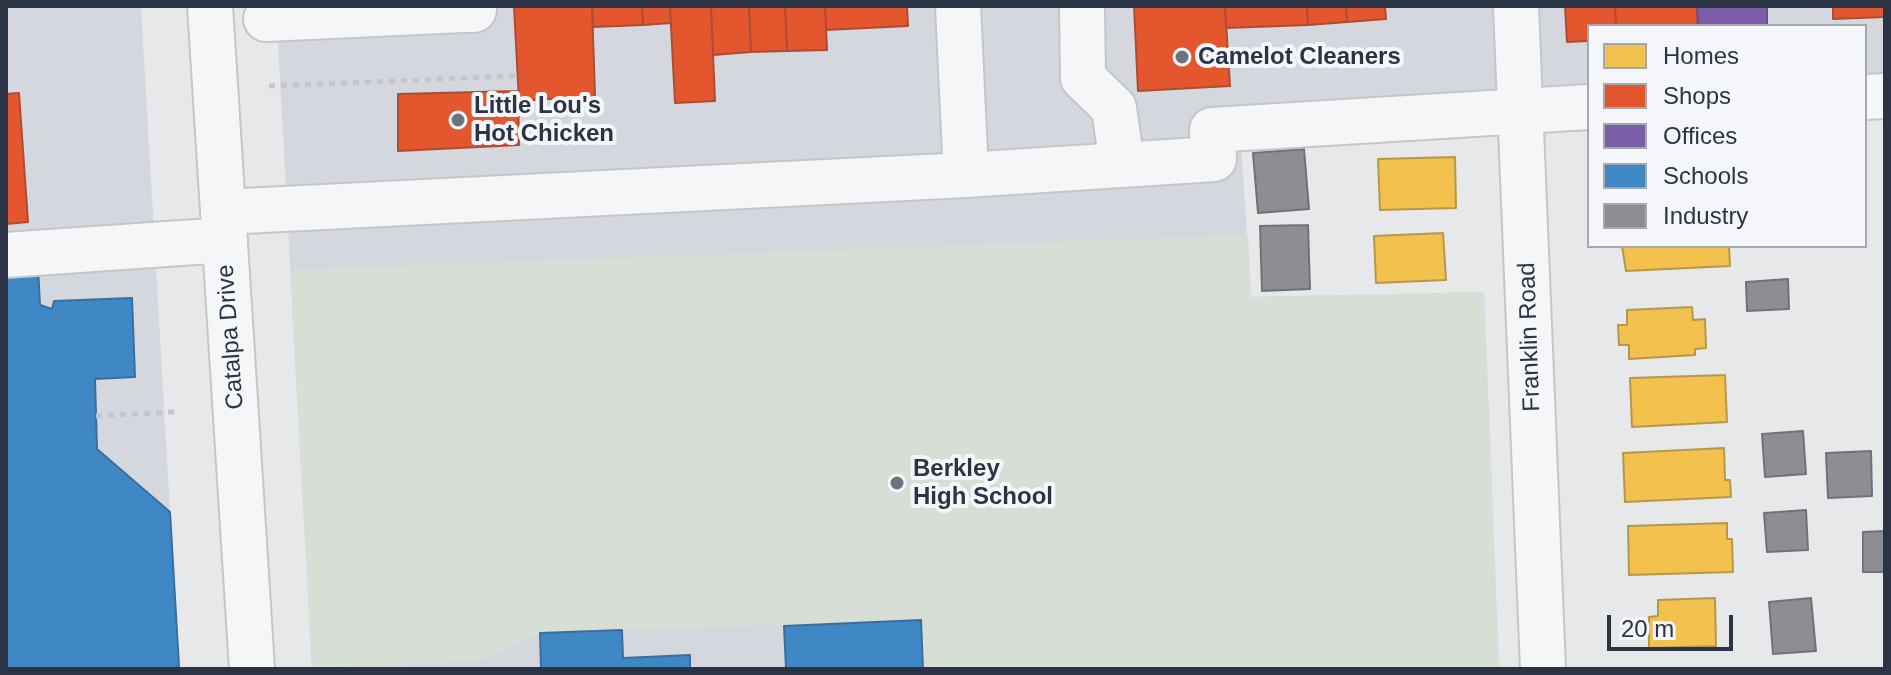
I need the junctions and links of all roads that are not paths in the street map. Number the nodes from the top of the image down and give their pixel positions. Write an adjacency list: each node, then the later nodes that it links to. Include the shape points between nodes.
1 (210, 6): 11 (street, Catalpa Drive)
2 (474, 6): 6 (street)
3 (958, 6): 10 (street)
4 (1082, 6): 9 (street, via 1083,78 1114,108)
5 (1516, 6): 8 (street, Franklin Road)
6 (266, 19)
7 (1587, 107): 8 (street)
8 (1521, 110): 9 (street, via 1212,130 1214,159); 14 (street, Franklin Road)
9 (1122, 164): 10 (street)
10 (966, 175): 11 (street)
11 (224, 226): 12 (street); 13 (street, Catalpa Drive)
12 (6, 255)
13 (252, 669)
14 (1543, 669)

